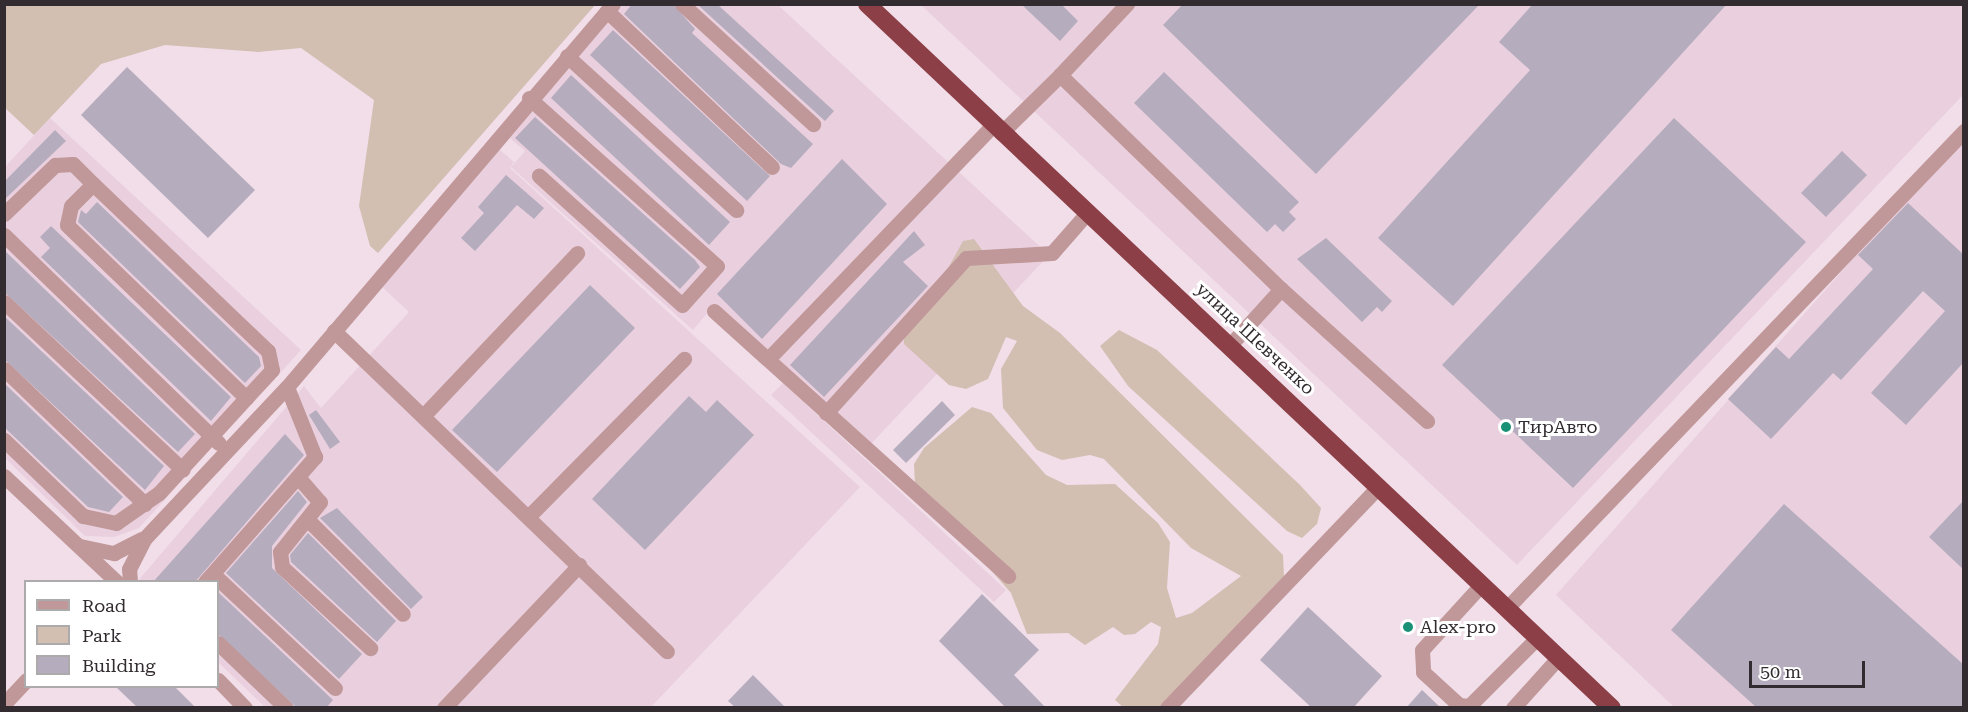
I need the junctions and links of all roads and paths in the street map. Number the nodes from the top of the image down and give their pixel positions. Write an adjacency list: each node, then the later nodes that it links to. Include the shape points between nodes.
1 (682, 4): 8 (street)
2 (867, 4): 9 (highway, улица Шевченко)
3 (1127, 4): 6 (street)
4 (610, 8): 5 (street); 11 (street)
5 (567, 56): 7 (street); 14 (street)
6 (1059, 75): 9 (street); 19 (street)
7 (529, 98): 12 (street, via 717,266 682,305); 22 (street)
8 (813, 124)
9 (997, 129): 15 (highway, улица Шевченко); 25 (street)
10 (1964, 131): 51 (street)
11 (772, 167)
12 (539, 176)
13 (93, 184): 16 (street, via 74,164 54,165); 28 (street, via 71,206 67,225); 28 (street, via 268,351 272,370)
14 (736, 210)
15 (1087, 213): 23 (highway, улица Шевченко); 29 (street, via 1052,253 966,258)
16 (4, 214)
17 (4, 235): 32 (street)
18 (577, 253): 30 (street)
19 (1281, 289): 23 (street); 31 (street)
20 (4, 302): 35 (street)
21 (714, 311): 25 (street)
22 (334, 331): 27 (street); 30 (street)
23 (1232, 343): 38 (highway, улица Шевченко)
24 (684, 359): 40 (street)
25 (768, 359): 29 (street)
26 (4, 369): 39 (street)
27 (287, 387): 34 (street); 37 (street, via 315,457)
28 (246, 398): 32 (street)
29 (826, 413): 45 (street)
30 (424, 415): 40 (street)
31 (1427, 421)
32 (212, 436): 34 (street); 35 (street)
33 (4, 440): 39 (street, via 83,516 116,523)
34 (228, 452): 42 (street)
35 (183, 470): 39 (street)
36 (4, 476): 43 (street)
37 (298, 477): 41 (street, via 320,502); 46 (street)
38 (1379, 486): 49 (highway, улица Шевченко); 65 (street)
39 (145, 504)
40 (529, 516): 44 (street)
41 (309, 521): 52 (street); 55 (street, via 280,552 282,567)
42 (145, 538): 43 (street, via 114,553); 48 (street)
43 (76, 544): 47 (street)
44 (579, 565): 56 (street); 64 (street)
45 (1008, 576)
46 (209, 578)
47 (118, 580)
48 (120, 580)
49 (1482, 584): 51 (highway, улица Шевченко); 53 (street, via 1422,650 1423,672 1459,705 1468,706)
50 (219, 587): 60 (street)
51 (1507, 608): 53 (highway, улица Шевченко)
52 (403, 614)
53 (1538, 637): 57 (highway, улица Шевченко)
54 (219, 644): 63 (street)
55 (370, 648)
56 (667, 651)
57 (1559, 657): 66 (street); 67 (highway, улица Шевченко)
58 (219, 681): 62 (street)
59 (24, 682): 61 (street)
60 (335, 688)
61 (4, 704)
62 (245, 708)
63 (286, 708)
64 (444, 708)
65 (1167, 708)
66 (1513, 708)
67 (1612, 708)

